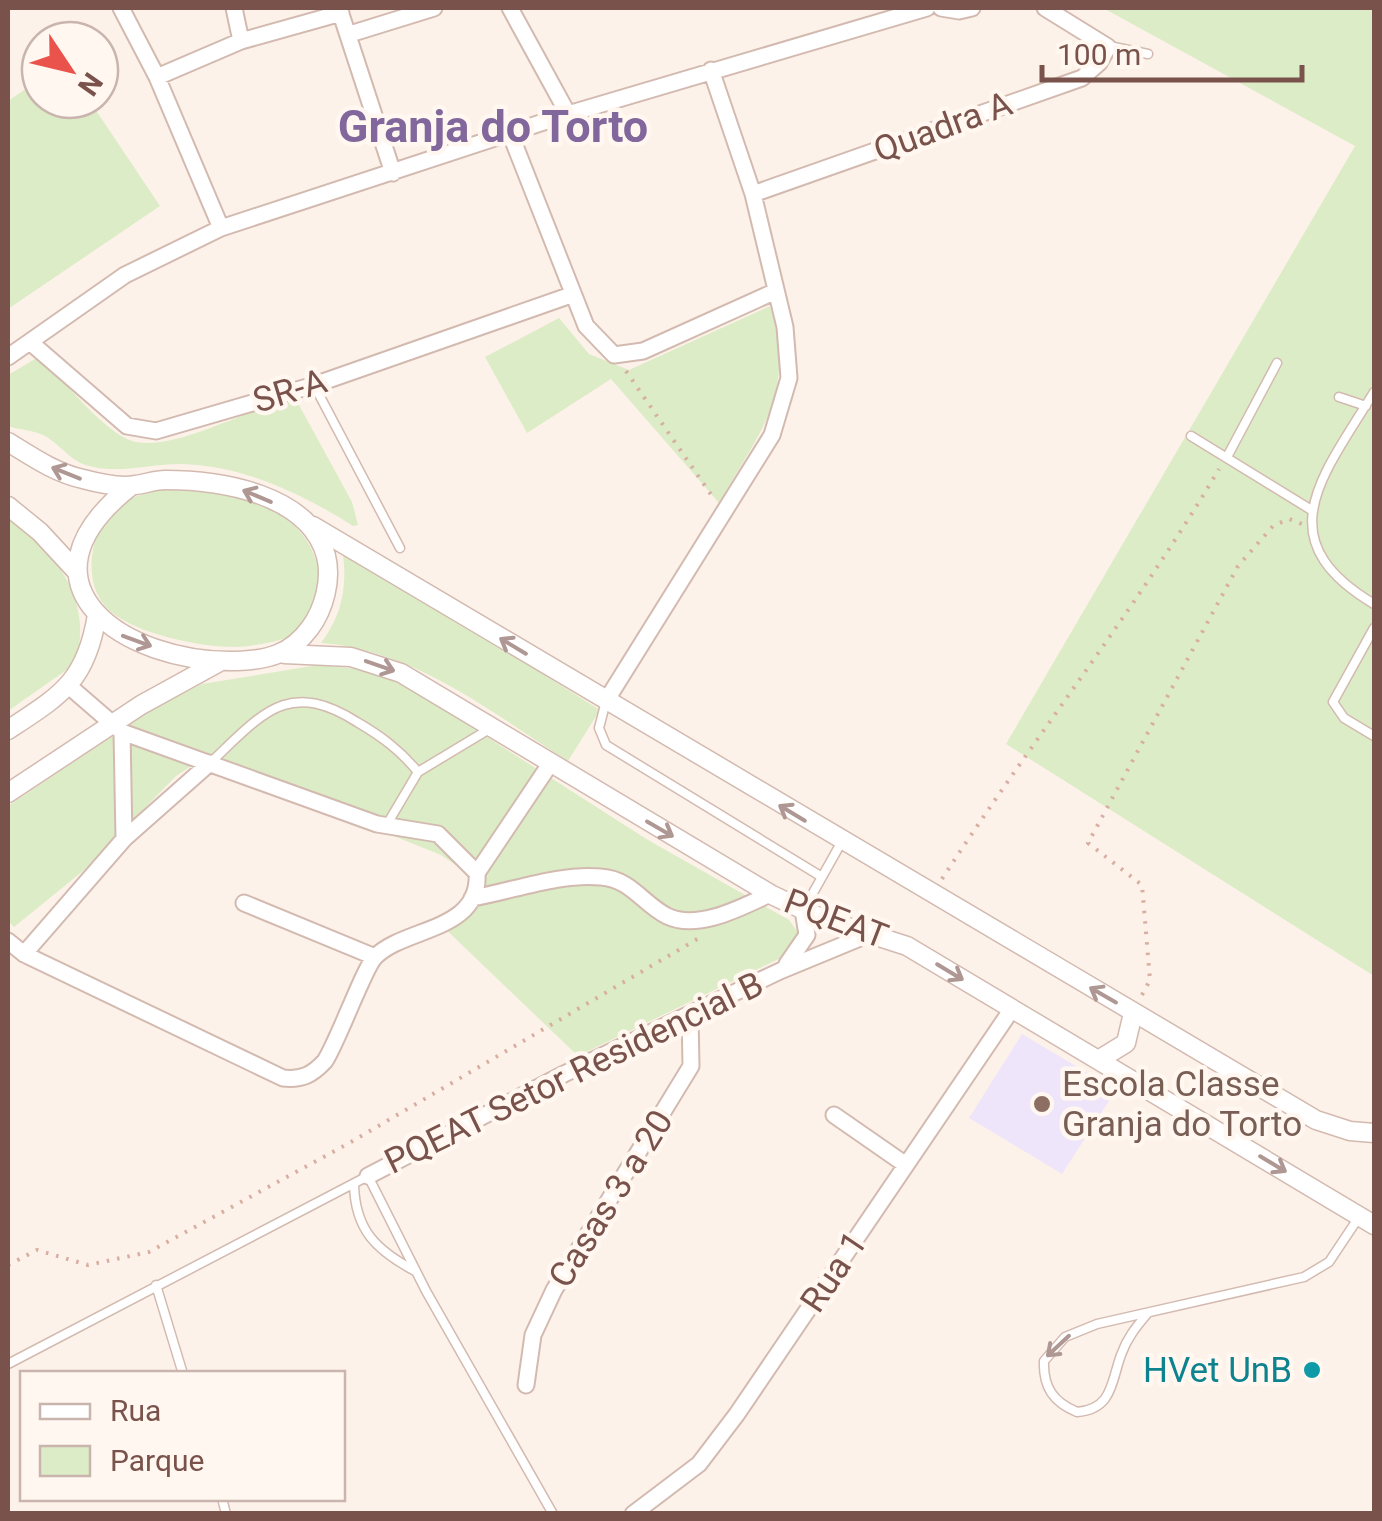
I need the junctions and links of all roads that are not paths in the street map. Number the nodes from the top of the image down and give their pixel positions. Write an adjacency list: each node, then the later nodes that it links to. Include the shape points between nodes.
1 (121, 8): 15 (street)
2 (234, 8): 11 (street)
3 (434, 8): 10 (street)
4 (512, 8): 16 (street)
5 (927, 8): 14 (street)
6 (941, 8): 7 (street)
7 (972, 8)
8 (1045, 8): 12 (street)
9 (340, 10): 10 (street); 11 (street)
10 (350, 34): 18 (street)
11 (241, 41): 15 (street)
12 (1108, 46): 13 (lane); 19 (street, Quadra A, via 1082,78)
13 (1148, 54)
14 (711, 70): 16 (street); 19 (street)
15 (157, 77): 20 (street)
16 (568, 114): 17 (street)
17 (510, 133): 18 (street); 22 (street)
18 (394, 173): 20 (street)
19 (753, 194): 21 (street)
20 (220, 228): 23 (street, via 125,274)
21 (776, 292): 22 (street, via 643,351 614,355 591,334); 45 (street, via 790,354 786,400 772,435)
22 (571, 295): 26 (street, SR-A)
23 (30, 342): 24 (street); 26 (street, SR-A, via 142,432)
24 (8, 357)
25 (1278, 363): 32 (lane)
26 (314, 385): 37 (lane)
27 (1374, 392): 29 (lane)
28 (1339, 397): 29 (lane)
29 (1366, 406): 35 (lane)
30 (1191, 436): 32 (lane)
31 (8, 442): 33 (street, one-way to 31, via 64,474)
32 (1227, 456): 35 (lane)
33 (130, 486): 36 (street, one-way to 33, via 235,487 160,480); 38 (street, via 88,527)
34 (8, 506): 38 (street)
35 (1313, 510): 39 (lane, via 1314,548 1323,562)
36 (313, 526): 42 (street, via 327,560 326,592 308,632); 45 (street, PQEAT, one-way to 36)
37 (400, 548)
38 (78, 572): 40 (street)
39 (1374, 604)
40 (97, 615): 43 (street, one-way to 43, via 136,643); 44 (street, via 83,669)
41 (1374, 628): 49 (lane, via 1333,702 1344,718)
42 (284, 654): 43 (street); 47 (street, PQEAT, one-way to 47, via 376,664)
43 (221, 661): 46 (street)
44 (70, 688): 46 (street); 48 (street)
45 (606, 701): 56 (street, PQEAT, one-way to 45); 58 (lane, via 599,728 606,745)
46 (118, 727): 50 (street); 53 (street); 55 (street)
47 (491, 728): 51 (street, PQEAT); 52 (lane)
48 (8, 730)
49 (1374, 736)
50 (210, 762): 52 (lane, via 268,713 309,698 382,738); 54 (street); 55 (street)
51 (550, 764): 57 (street); 59 (street, PQEAT, one-way to 59)
52 (418, 772): 54 (lane)
53 (8, 793)
54 (386, 826): 57 (street, via 438,834)
55 (124, 838): 65 (street)
56 (842, 843): 58 (lane); 69 (street, PQEAT, one-way to 56)
57 (476, 873): 60 (street)
58 (822, 876): 62 (lane)
59 (770, 894): 60 (street, via 691,920 667,916 628,886 602,876); 62 (street, PQEAT)
60 (472, 898): 66 (street, via 452,919)
61 (244, 904): 66 (street)
62 (803, 910): 63 (street, PQEAT); 67 (street, via 807,935)
63 (872, 933): 67 (street, PQEAT Setor Residencial B); 68 (street, PQEAT, one-way to 68, via 907,946)
64 (8, 941): 65 (street)
65 (24, 954): 66 (street, via 297,1080 325,1062)
66 (376, 956)
67 (780, 971): 70 (street, PQEAT Setor Residencial B)
68 (1012, 1009): 71 (street, PQEAT); 74 (street, Rua 1)
69 (1133, 1013): 71 (street, via 1126,1043); 73 (street, PQEAT, via 1316,1120)
70 (690, 1014): 75 (street, PQEAT Setor Residencial B); 82 (street, Casas 3 a 20, via 691,1066 547,1304 533,1336)
71 (1100, 1059): 76 (street, PQEAT, one-way to 76)
72 (834, 1115): 74 (street)
73 (1374, 1132)
74 (906, 1165): 84 (street, Rua 1, via 717,1441 682,1479)
75 (361, 1180): 77 (lane); 77 (lane, via 356,1214 365,1233); 78 (lane, PQEAT Setor Residencial B)
76 (1367, 1220): 79 (lane, via 1318,1271)
77 (416, 1271): 83 (lane)
78 (156, 1284): 80 (lane, PQEAT Setor Residencial B); 81 (lane)
79 (1147, 1314): 79 (lane, one-way to 79, via 1097,1324 1052,1347 1043,1375 1054,1399 1077,1412 1100,1406 1130,1336)
80 (8, 1364)
81 (183, 1371)
82 (526, 1385)
83 (552, 1514)
84 (632, 1514)

